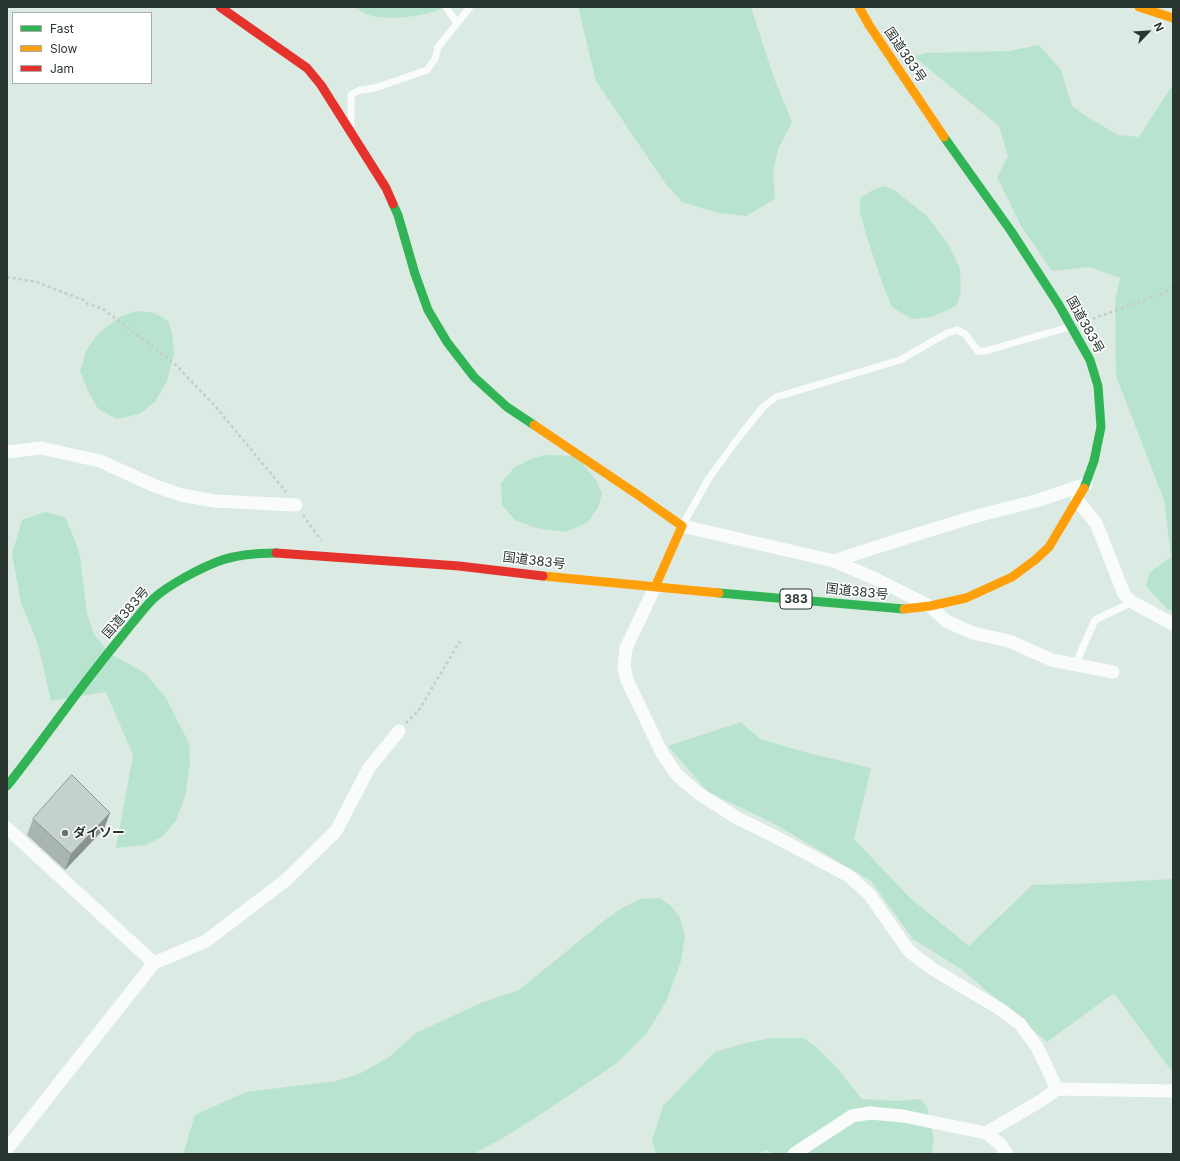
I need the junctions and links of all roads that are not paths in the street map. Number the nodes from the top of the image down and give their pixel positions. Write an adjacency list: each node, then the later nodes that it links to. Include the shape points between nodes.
1 (220, 7): 9 (main road, via 307,68)
2 (446, 7): 8 (lane)
3 (470, 7): 8 (lane)
4 (859, 7): 10 (main road, 国道383号 / 383, via 1011,232)
5 (1138, 7): 6 (main road)
6 (1157, 10): 7 (main road)
7 (1173, 18)
8 (457, 23): 9 (lane, via 438,47 428,70 350,95)
9 (352, 135): 15 (main road, via 386,188 398,215 428,310 447,342 474,377 507,407)
10 (1071, 327): 12 (main road, 国道383号 / 383, via 1090,360 1098,386 1101,428); 15 (lane, via 985,352 978,351 965,334 957,330 947,333 900,360 776,397 763,407 708,478)
11 (7, 452): 14 (street, via 41,448 100,461 181,495 215,501)
12 (1086, 484): 13 (main road, 国道383号 / 383); 16 (street)
13 (1077, 500): 18 (street, via 1096,523 1124,594); 19 (main road, 国道383号 / 383, via 1049,547 1012,577 966,598)
14 (296, 505)
15 (682, 526): 16 (street); 17 (main road)
16 (834, 562): 19 (street, via 876,579)
17 (655, 587): 19 (main road, 国道383号 / 383, via 902,610); 24 (main road, 国道383号 / 383, via 459,566 274,553 222,560 189,575 148,604 102,660); 27 (street, via 626,648 624,667 627,680 662,753 677,775 698,793 738,818 848,876 869,894 909,951 931,968 1000,1009 1020,1024 1037,1047)
18 (1132, 602): 20 (street); 21 (lane, via 1095,620)
19 (930, 606): 21 (street, via 946,621 973,633 1010,641 1052,660)
20 (1173, 624)
21 (1075, 665): 22 (street)
22 (1113, 672)
23 (399, 731): 26 (street, via 369,768 336,831 286,880 206,942)
24 (7, 786)
25 (7, 828): 26 (street)
26 (154, 963): 30 (street)
27 (1056, 1089): 28 (street); 29 (street)
28 (1173, 1091)
29 (986, 1133): 31 (street, via 903,1116 870,1113 852,1116); 32 (street, via 1000,1144)
30 (7, 1149)
31 (794, 1154)
32 (1007, 1154)

